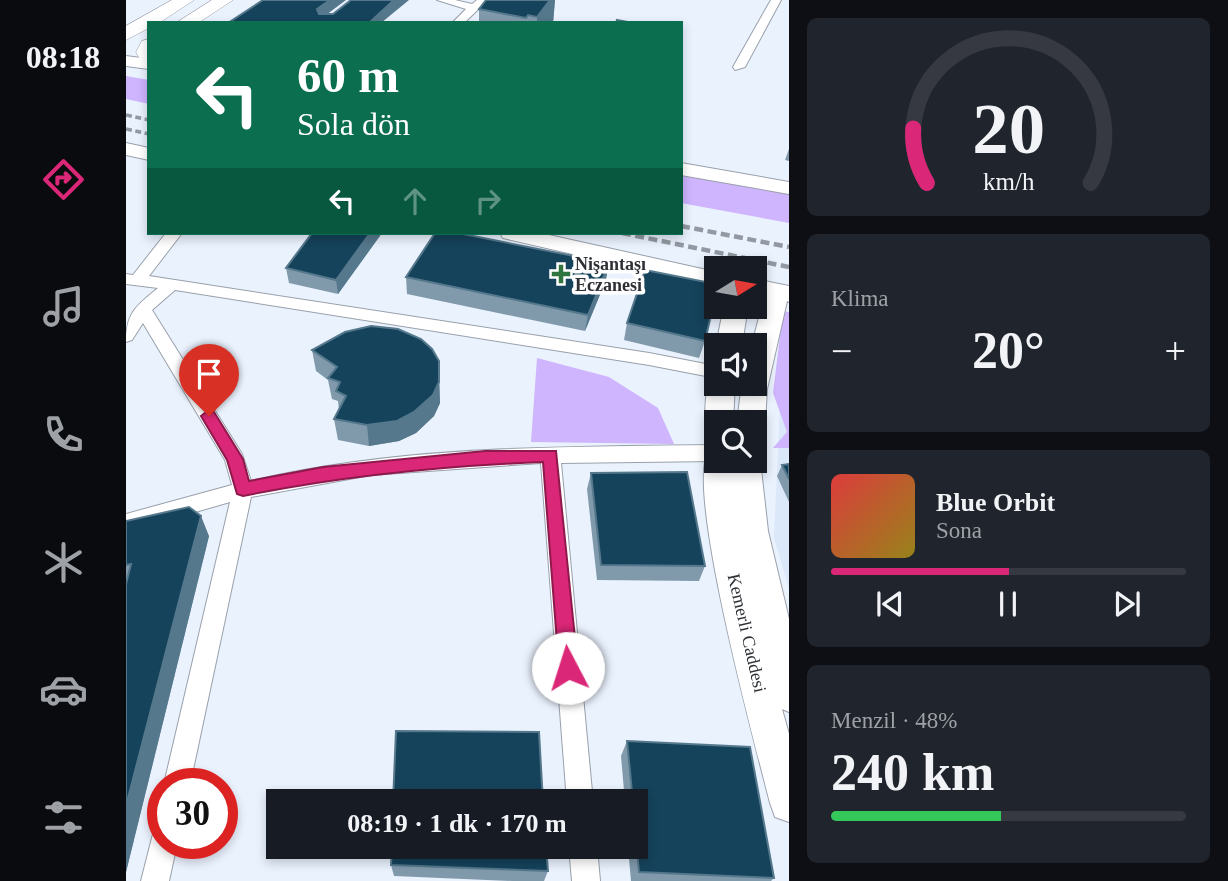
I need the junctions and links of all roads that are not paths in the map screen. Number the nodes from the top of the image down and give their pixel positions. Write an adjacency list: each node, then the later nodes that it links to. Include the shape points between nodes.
1 (185, 0): 11 (main road)
2 (205, 0): 8 (main road)
3 (224, 0): 9 (main road)
4 (442, 0): 7 (street)
5 (776, 0): 16 (street)
6 (143, 2): 11 (main road, via 142,14)
7 (478, 4): 10 (street)
8 (168, 21)
9 (188, 21)
10 (459, 21)
11 (126, 31)
12 (147, 33): 13 (main road)
13 (126, 45)
14 (126, 61): 15 (street)
15 (147, 65)
16 (739, 67)
17 (126, 149): 18 (street)
18 (147, 154)
19 (683, 169): 20 (street)
20 (789, 188)
21 (172, 235): 24 (street)
22 (520, 235): 23 (street)
23 (704, 277)
24 (132, 279): 25 (street)
25 (172, 284): 27 (street); 29 (street)
26 (773, 291): 30 (street)
27 (143, 309): 28 (street); 35 (street, via 235,459)
28 (126, 335)
29 (704, 370)
30 (752, 410)
31 (704, 453): 32 (street)
32 (550, 455): 35 (street, via 337,472); 39 (street)
33 (719, 473): 40 (street, Kemerli Caddesi, via 732,570)
34 (747, 473): 37 (street, Kemerli Caddesi, via 753,531)
35 (243, 489): 36 (street); 38 (street)
36 (126, 523)
37 (789, 695)
38 (181, 768)
39 (579, 789)
40 (789, 803)
41 (160, 859): 43 (street)
42 (584, 859): 44 (street)
43 (155, 881)
44 (586, 881)

